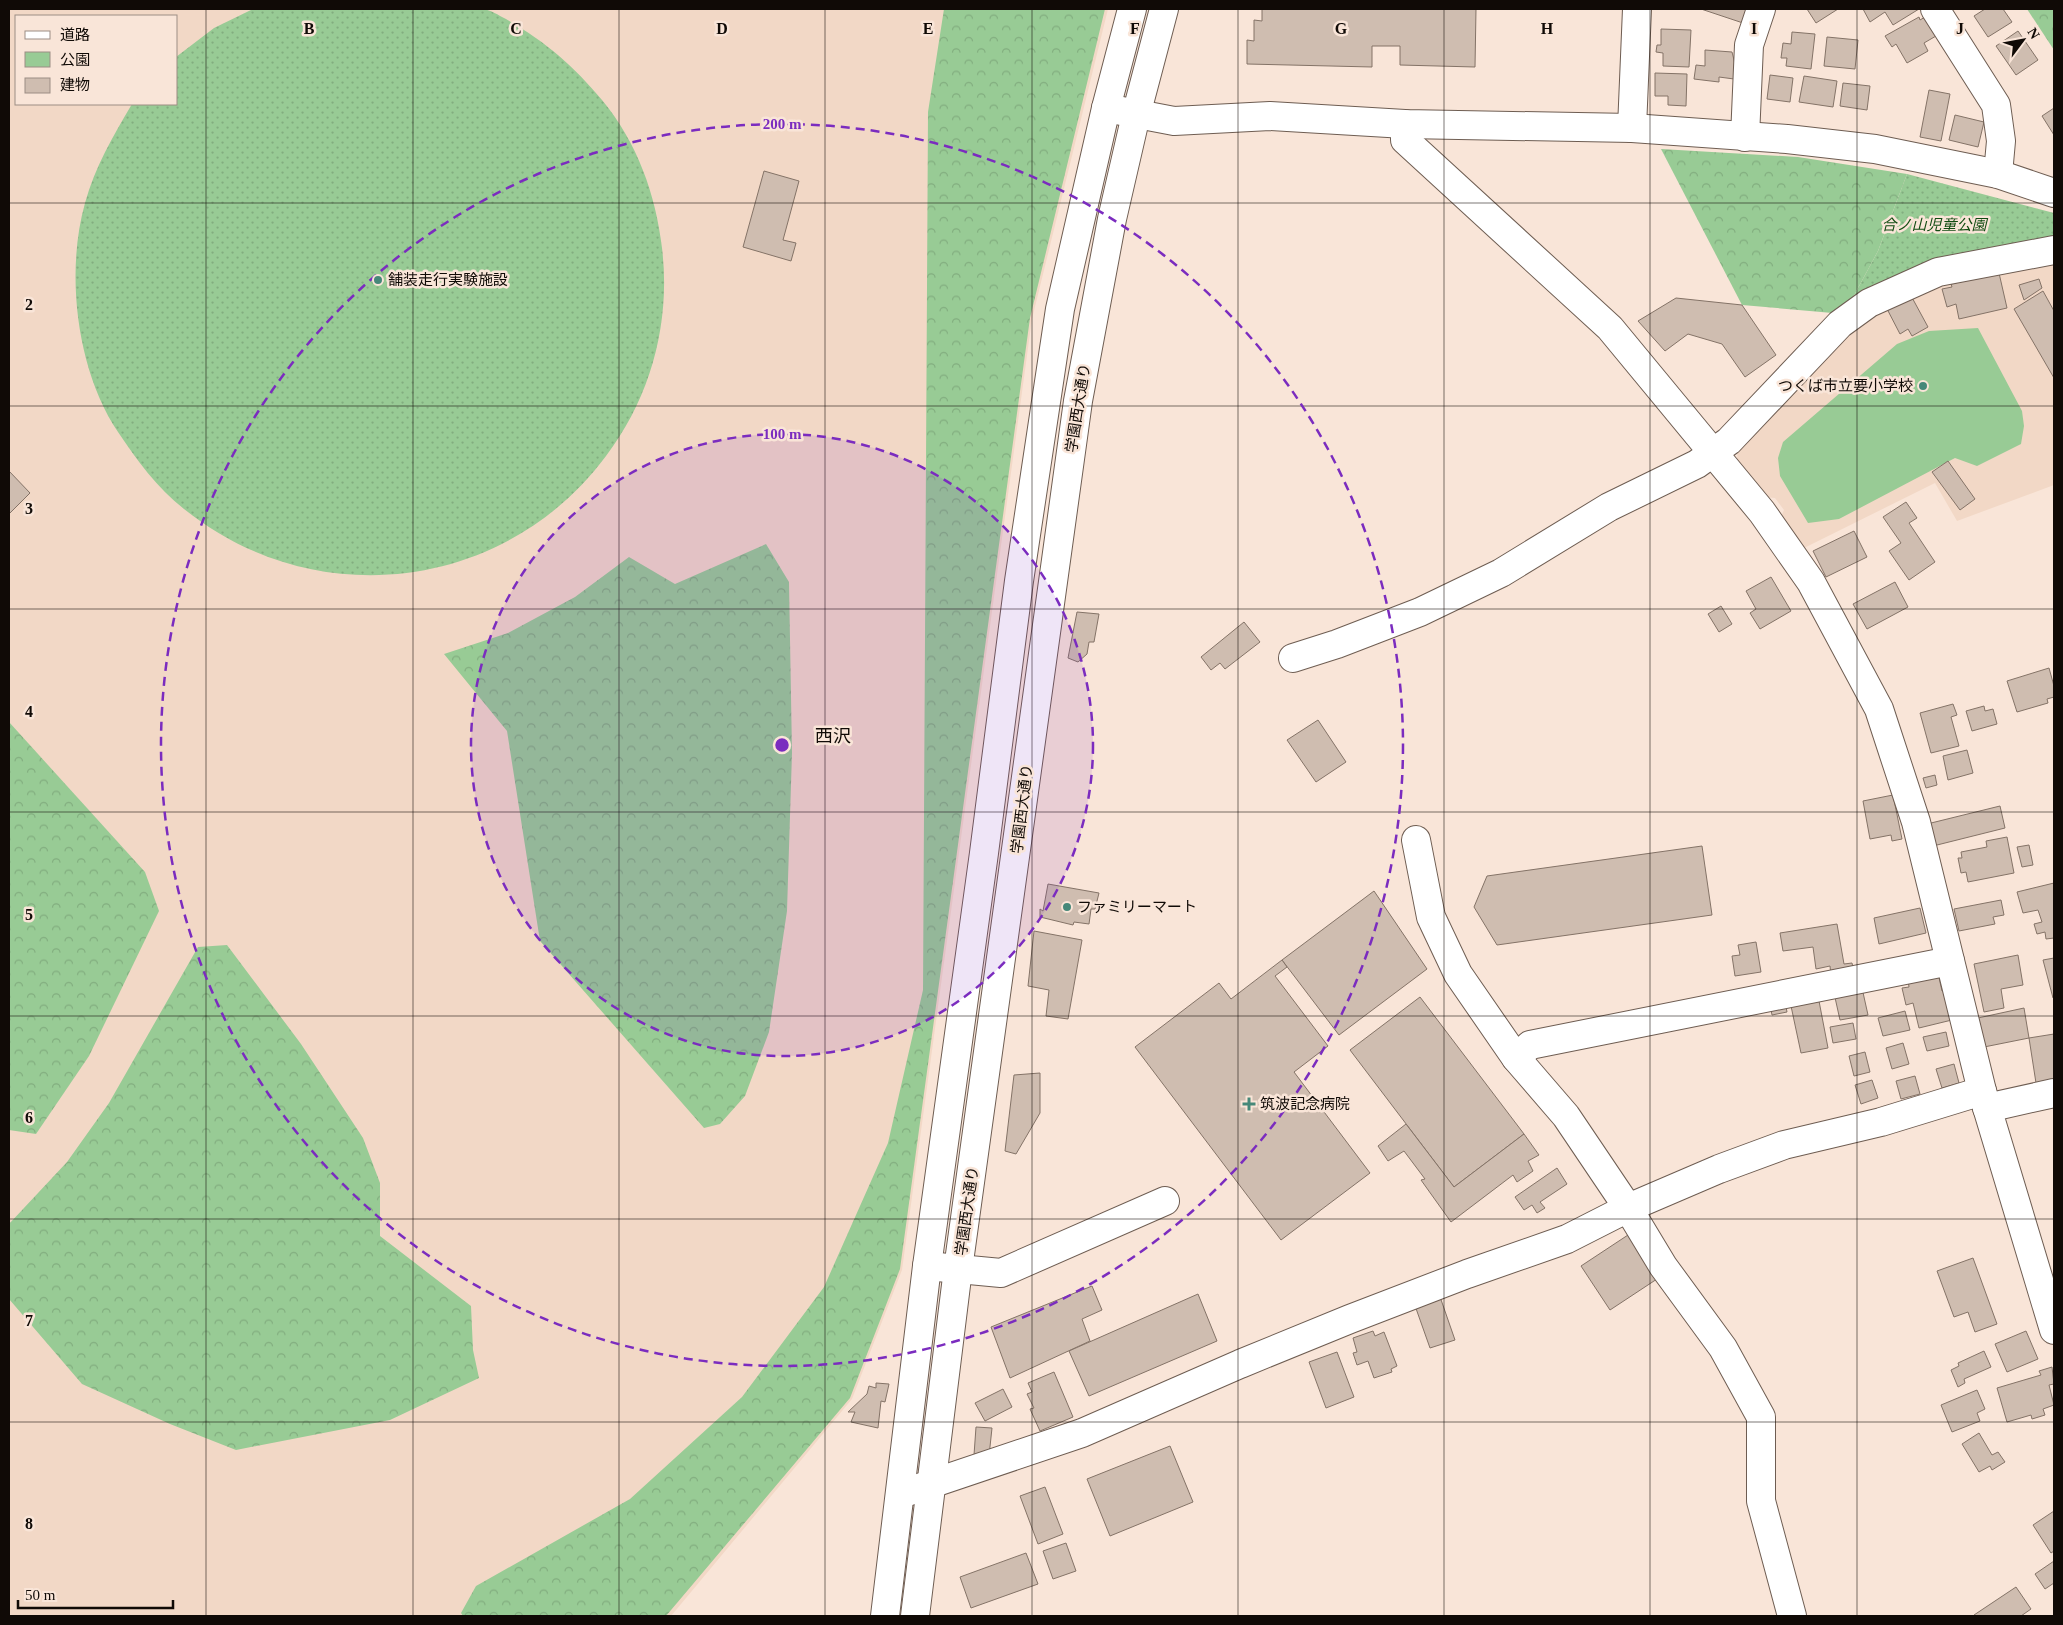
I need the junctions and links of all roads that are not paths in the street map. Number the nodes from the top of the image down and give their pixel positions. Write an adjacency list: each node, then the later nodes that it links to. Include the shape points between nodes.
1 (1132, 9): 6 (main road)
2 (1164, 9): 7 (main road, 学園西大通り)
3 (1637, 9): 9 (main road)
4 (1761, 9): 10 (main road, via 1749,45)
5 (1935, 9): 11 (main road, via 1996,105 2001,141)
6 (1106, 108): 7 (main road); 23 (main road, via 1060,309 1019,581)
7 (1136, 115): 8 (main road, via 1174,121 1270,116); 24 (main road, 学園西大通り, via 1112,219 1078,401)
8 (1405, 124): 9 (main road); 14 (main road, via 1405,140 1610,328)
9 (1632, 128): 10 (main road)
10 (1745, 137): 11 (main road, via 1875,149)
11 (1998, 174): 12 (main road)
12 (2054, 193)
13 (2054, 250): 14 (main road, via 1938,272 1869,303 1840,324 1729,441)
14 (1714, 452): 15 (main road, via 1697,464 1609,507 1501,573 1420,612); 17 (main road, via 1762,512 1811,582 1879,709 1916,822)
15 (1293, 658)
16 (1416, 840): 18 (main road, via 1431,917 1454,966)
17 (1950, 961): 18 (main road, via 1530,1045); 20 (main road)
18 (1516, 1058): 22 (main road, via 1566,1116)
19 (2054, 1093): 20 (main road)
20 (1985, 1100): 22 (main road, via 1784,1145); 25 (main road)
21 (1165, 1200): 24 (main road, via 1001,1273)
22 (1628, 1208): 26 (main road, via 1567,1239 1467,1274 1240,1364 1082,1433); 30 (main road, via 1663,1266 1723,1348 1761,1417 1761,1501)
23 (927, 1266): 24 (main road); 27 (main road)
24 (958, 1269): 26 (main road, 学園西大通り)
25 (2054, 1330)
26 (933, 1483): 27 (main road); 29 (main road, 学園西大通り)
27 (901, 1494): 28 (main road)
28 (885, 1616)
29 (915, 1616)
30 (1792, 1616)

